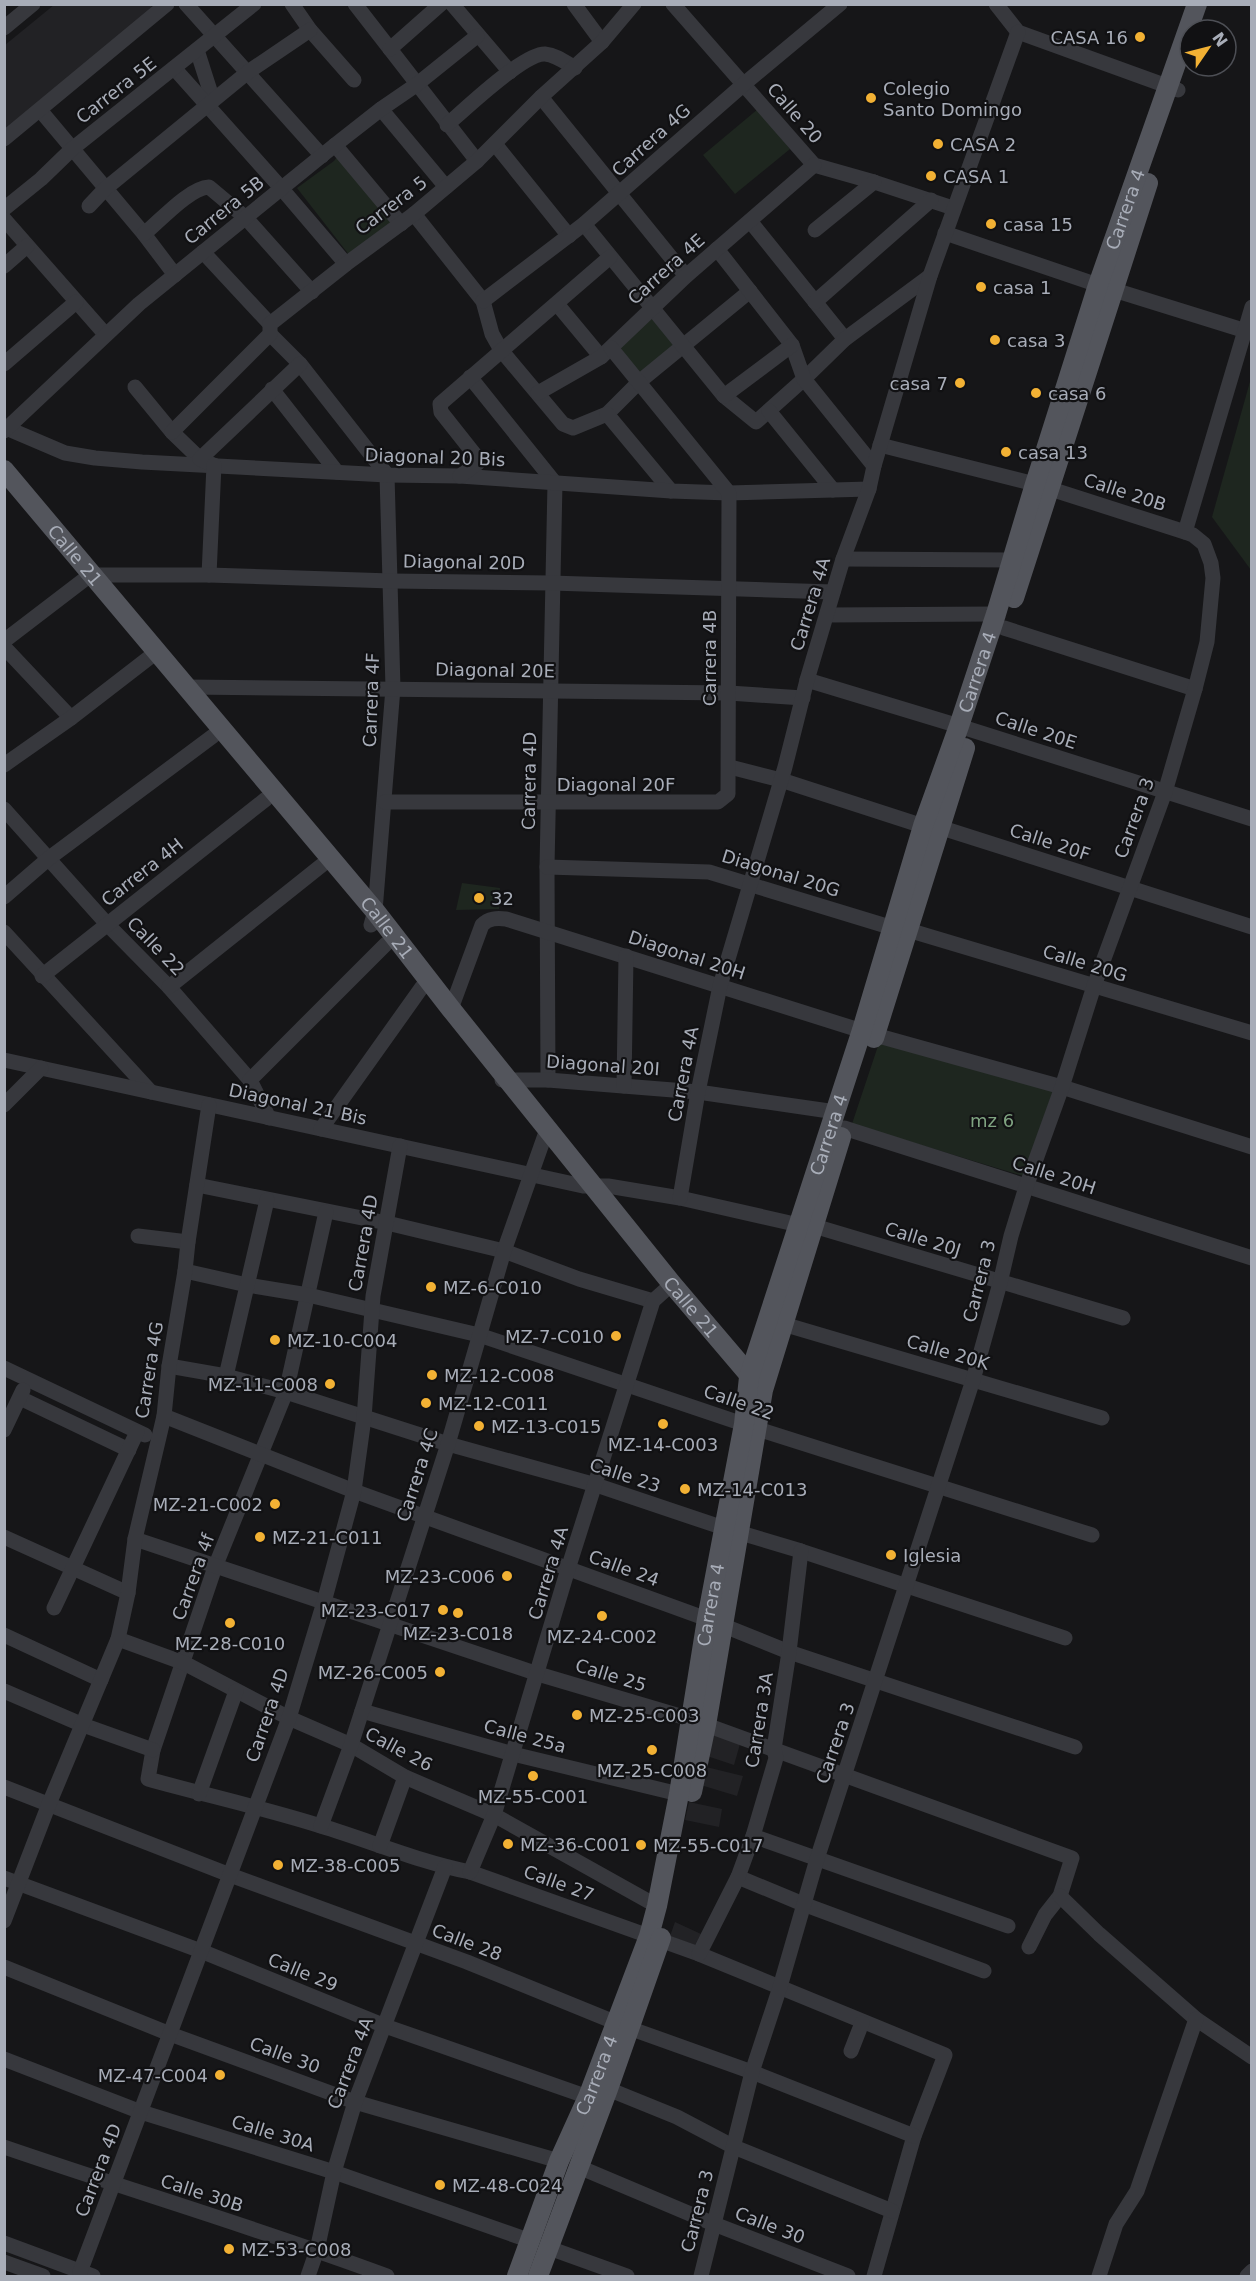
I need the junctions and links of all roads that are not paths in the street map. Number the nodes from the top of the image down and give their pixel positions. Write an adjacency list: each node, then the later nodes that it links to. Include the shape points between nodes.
1 (33, 4): 15 (street)
2 (186, 4): 18 (street)
3 (254, 4): 18 (street, Carrera 5E)
4 (291, 4): 16 (street)
5 (441, 4): 21 (street)
6 (452, 4): 19 (street)
7 (574, 4): 20 (street)
8 (634, 4): 20 (street, Carrera 5)
9 (673, 4): 29 (street, Calle 20)
10 (840, 4): 29 (street, Carrera 4G)
11 (996, 4): 17 (street)
12 (1197, 4): 31 (main road, Carrera 4)
13 (363, 7): 21 (street)
14 (158, 8): 35 (street)
15 (4, 28)
16 (310, 30): 25 (street); 28 (street)
17 (1018, 32): 31 (street); 51 (street, Carrera 4A)
18 (215, 36): 22 (street, Carrera 5E); 25 (street)
19 (477, 36): 26 (street); 30 (street, Carrera 5B)
20 (602, 42): 23 (street, Carrera 5)
21 (390, 49): 30 (street)
22 (197, 50): 24 (street, Carrera 5E); 33 (street)
23 (574, 68): 26 (street, via 543,54 527,59); 32 (street, Carrera 5)
24 (174, 69): 33 (street); 40 (street, Carrera 5E)
25 (248, 72): 33 (street); 41 (street)
26 (510, 72): 36 (street)
27 (1178, 78): 31 (main road, Carrera 4)
28 (354, 80)
29 (744, 84): 43 (street, Calle 20); 48 (street, Carrera 4G)
30 (416, 86): 34 (street, Carrera 5B); 36 (street)
31 (1173, 89): 72 (main road, Carrera 4)
32 (541, 97): 38 (street, Carrera 5); 48 (street)
33 (210, 103): 46 (street); 47 (street)
34 (381, 109): 39 (street, Carrera 5B); 45 (street)
35 (40, 110): 37 (street); 40 (street)
36 (447, 125): 42 (street)
37 (4, 139)
38 (495, 144): 42 (street, Carrera 5); 62 (street)
39 (334, 146): 41 (street, Carrera 5B); 57 (street)
40 (72, 149): 46 (street); 52 (street, Carrera 5E)
41 (322, 156): 47 (street, Carrera 5B)
42 (477, 161): 45 (street, Carrera 5)
43 (814, 165): 44 (street, Calle 20); 56 (street, Carrera 4E)
44 (874, 182): 49 (street, Calle 20); 59 (street)
45 (446, 187): 53 (street, Carrera 5)
46 (105, 189): 50 (street); 61 (street)
47 (282, 189): 54 (street, Carrera 5B); 67 (street)
48 (620, 193): 58 (street, Carrera 4G); 70 (street)
49 (931, 200): 51 (street, Calle 20); 77 (street)
50 (89, 206)
51 (953, 208): 60 (street, Carrera 4A)
52 (4, 209)
53 (414, 213): 57 (street, Carrera 5); 75 (street)
54 (246, 218): 61 (street, via 214,189 205,187 188,196); 65 (street, Carrera 5B); 74 (street)
55 (4, 219): 63 (street)
56 (750, 221): 64 (street, Carrera 4E); 77 (street)
57 (401, 224): 67 (street, Carrera 5)
58 (584, 224): 62 (street, Carrera 4G); 66 (street)
59 (815, 230)
60 (945, 233): 71 (street, Carrera 4A); 72 (street)
61 (144, 234): 69 (street)
62 (569, 236): 75 (street, Carrera 4G)
63 (27, 246): 68 (street); 76 (street)
64 (717, 249): 70 (street, Carrera 4E); 73 (street)
65 (203, 252): 69 (street, Carrera 5B); 81 (street)
66 (610, 257): 78 (street); 79 (street)
67 (346, 264): 74 (street, Carrera 5)
68 (4, 266)
69 (175, 275): 83 (street, Carrera 5B)
70 (686, 276): 79 (street, Carrera 4E)
71 (930, 276): 84 (street); 102 (street, Carrera 4A)
72 (1106, 287): 82 (street); 111 (main road, Carrera 4)
73 (750, 291): 85 (street); 86 (street)
74 (312, 292): 81 (street, Carrera 5)
75 (483, 301): 87 (street)
76 (76, 302): 83 (street); 89 (street)
77 (816, 302): 84 (street)
78 (557, 304): 87 (street); 88 (street)
79 (653, 306): 86 (street); 88 (street, Carrera 4E)
80 (1251, 307): 82 (street)
81 (270, 329): 90 (street); 101 (street, Carrera 5)
82 (1246, 331): 116 (street)
83 (105, 334): 100 (street, Carrera 5B)
84 (845, 339): 92 (street)
85 (792, 345): 92 (street); 97 (street)
86 (683, 346): 93 (street); 97 (street)
87 (501, 351): 91 (street); 96 (street)
88 (606, 352): 93 (street); 96 (street, Carrera 4E)
89 (4, 364)
90 (300, 364): 95 (street); 107 (street)
91 (470, 377): 108 (street, via 440,404 441,412 478,459 478,464); 109 (street)
92 (804, 379): 98 (street); 104 (street)
93 (639, 382): 99 (street); 115 (street)
94 (135, 387): 101 (street)
95 (272, 389): 103 (street); 106 (street)
96 (538, 393): 99 (street, via 563,424 573,428)
97 (724, 396): 98 (street, via 756,422)
98 (769, 411): 113 (street)
99 (608, 414): 114 (street)
100 (5, 429): 103 (street, Diagonal 20 Bis, via 65,453 95,458)
101 (172, 432): 103 (street)
102 (880, 445): 104 (street, Carrera 4A); 111 (street, Calle 20B)
103 (207, 462): 106 (street, Diagonal 20 Bis); 119 (street)
104 (874, 466): 112 (street, Carrera 4A)
105 (4, 470): 120 (main road, Calle 21)
106 (337, 472): 107 (street, Diagonal 20 Bis)
107 (387, 475): 108 (street, Diagonal 20 Bis); 121 (street, Carrera 4F)
108 (460, 476): 109 (street, Diagonal 20 Bis)
109 (555, 483): 114 (street, Diagonal 20 Bis); 122 (street, Carrera 4D)
110 (4, 486): 120 (main road, Calle 21)
111 (1043, 486): 116 (street, Calle 20B); 118 (main road, Carrera 4); 126 (main road, Carrera 4)
112 (870, 489): 113 (street, Diagonal 20 Bis); 117 (street, Carrera 4A)
113 (833, 490): 115 (street, Diagonal 20 Bis)
114 (670, 491): 115 (street, Diagonal 20 Bis)
115 (729, 493): 123 (street, Carrera 4B)
116 (1185, 532): 133 (street, Carrera 3, via 1204,544 1213,578 1207,642)
117 (843, 559): 118 (street); 124 (street, Carrera 4A)
118 (1012, 560): 126 (main road, Carrera 4)
119 (208, 575): 120 (street, Diagonal 20D); 121 (street, Diagonal 20D)
120 (89, 577): 127 (street); 129 (main road, Calle 21)
121 (391, 581): 122 (street, Diagonal 20D); 132 (street, Carrera 4F)
122 (551, 583): 123 (street, Diagonal 20D); 134 (street, Carrera 4D)
123 (729, 589): 124 (street, Diagonal 20D); 135 (street, Carrera 4B)
124 (833, 592): 125 (street, Carrera 4A)
125 (827, 615): 126 (street); 130 (street, Carrera 4A)
126 (1000, 621): 133 (street); 138 (main road, Carrera 4)
127 (4, 641)
128 (4, 646): 137 (street)
129 (155, 655): 131 (main road, Calle 21); 137 (street); 139 (main road, Calle 21)
130 (807, 680): 136 (street, Carrera 4A); 138 (street, Calle 20E)
131 (187, 687): 132 (street, Diagonal 20E); 157 (main road, Calle 21)
132 (393, 688): 134 (street, Diagonal 20E); 145 (street, Carrera 4F)
133 (1195, 689): 143 (street, Carrera 3)
134 (550, 690): 135 (street, Diagonal 20E); 147 (street, Carrera 4D)
135 (729, 693): 136 (street, Diagonal 20E); 141 (street, Carrera 4B)
136 (803, 698): 142 (street, Carrera 4A)
137 (70, 718): 140 (street)
138 (965, 728): 143 (street, Calle 20E); 150 (main road, Carrera 4)
139 (213, 736): 144 (main road, Calle 21); 151 (street)
140 (4, 765)
141 (730, 768): 142 (street); 146 (street, Carrera 4B, via 728,794 718,802)
142 (781, 780): 150 (street); 154 (street, Carrera 4A)
143 (1165, 792): 149 (street, Calle 20E); 155 (street, Carrera 3)
144 (266, 799): 152 (main road, Calle 21); 158 (street, Carrera 4H)
145 (385, 802): 147 (street, Diagonal 20F); 157 (street, Carrera 4F)
146 (703, 802): 147 (street, Diagonal 20F)
147 (548, 804): 153 (street, Carrera 4D)
148 (4, 808): 151 (street, Calle 22)
149 (1251, 819)
150 (931, 826): 155 (street, Calle 20F); 160 (main road, Carrera 4)
151 (48, 859): 156 (street); 158 (street, Calle 22)
152 (322, 865): 157 (main road, Calle 21); 168 (street)
153 (547, 867): 154 (street, Diagonal 20G, via 709,872); 162 (street, Carrera 4D)
154 (750, 884): 160 (street, Diagonal 20G); 166 (street, Carrera 4A)
155 (1130, 888): 159 (street, Calle 20F); 167 (street, Carrera 3)
156 (4, 897)
157 (373, 918): 163 (main road, Calle 21); 170 (main road, Calle 21)
158 (107, 924): 165 (street, Carrera 4H); 168 (street, Calle 22)
159 (1251, 927)
160 (900, 929): 167 (street, Calle 20G); 171 (main road, Carrera 4)
161 (4, 932): 165 (street)
162 (548, 933): 164 (street, Diagonal 20H); 170 (street, Diagonal 20H, via 506,919 487,921); 177 (street, Carrera 4D)
163 (386, 944): 169 (main road, Calle 21); 176 (street)
164 (626, 956): 166 (street, Diagonal 20H); 178 (street)
165 (42, 976): 180 (street)
166 (720, 986): 171 (street, Diagonal 20H); 181 (street, Carrera 4A)
167 (1094, 986): 172 (street, Calle 20G); 179 (street, Carrera 3)
168 (169, 987): 176 (street, Calle 22)
169 (422, 987): 175 (main road, Calle 21); 186 (street)
170 (451, 1009): 175 (main road, Calle 21)
171 (868, 1033): 179 (street); 185 (main road, Carrera 4)
172 (1251, 1033)
173 (4, 1060): 174 (street, Diagonal 21 Bis)
174 (41, 1068): 180 (street, Diagonal 21 Bis); 183 (street)
175 (505, 1079): 177 (street, Diagonal 20I); 187 (main road, Calle 21); 192 (main road, Calle 21)
176 (250, 1080): 184 (street, Calle 22)
177 (548, 1080): 178 (street, Diagonal 20I)
178 (624, 1086): 181 (street, Diagonal 20I)
179 (1062, 1087): 189 (street); 193 (street, Carrera 3)
180 (151, 1092): 182 (street, Diagonal 21 Bis)
181 (698, 1092): 185 (street, Diagonal 20I); 194 (street, Carrera 4A)
182 (209, 1105): 184 (street, Diagonal 21 Bis); 191 (street, Carrera 4G)
183 (4, 1106)
184 (269, 1118): 186 (street, Diagonal 21 Bis)
185 (840, 1120): 193 (street, Calle 20H); 198 (main road, Carrera 4)
186 (321, 1129): 188 (street, Diagonal 21 Bis)
187 (546, 1134): 190 (street, Carrera 4C); 192 (main road, Calle 21)
188 (400, 1146): 190 (street, Diagonal 21 Bis); 197 (street, Carrera 4D)
189 (1251, 1147)
190 (531, 1175): 192 (street, Diagonal 21 Bis); 201 (street, Carrera 4C)
191 (197, 1185): 195 (street); 200 (street, Carrera 4G)
192 (588, 1185): 194 (street, Diagonal 21 Bis); 206 (main road, Calle 21)
193 (1026, 1187): 202 (street, Calle 20H); 204 (street, Carrera 3)
194 (680, 1198): 198 (street, Calle 20J)
195 (267, 1200): 196 (street); 205 (street)
196 (326, 1212): 197 (street); 207 (street, Carrera 4f)
197 (387, 1223): 201 (street); 208 (street, Carrera 4D)
198 (807, 1226): 204 (street, Calle 20J); 210 (main road, Carrera 4); 219 (main road, Carrera 4)
199 (138, 1236): 200 (street)
200 (188, 1242): 203 (street, Carrera 4G)
201 (504, 1251): 206 (street, via 579,1279); 211 (street, Carrera 4C)
202 (1251, 1258)
203 (185, 1271): 205 (street, Calle 22); 212 (street, Carrera 4G)
204 (1000, 1283): 209 (street, Calle 20J); 216 (street, Carrera 3)
205 (247, 1285): 207 (street, Calle 22); 214 (street)
206 (664, 1291): 217 (street, Carrera 4A); 219 (main road, Calle 21)
207 (308, 1295): 208 (street, Calle 22); 218 (street, Carrera 4f)
208 (371, 1310): 211 (street, Calle 22); 222 (street, Carrera 4D)
209 (1123, 1318)
210 (783, 1324): 216 (street, Calle 20K); 219 (main road, Carrera 4)
211 (479, 1335): 217 (street, Calle 22); 228 (street, Carrera 4C)
212 (169, 1366): 214 (street, Calle 23); 221 (street, Carrera 4G)
213 (4, 1368): 215 (street)
214 (226, 1376): 218 (street, Calle 23)
215 (28, 1379): 220 (street); 226 (street)
216 (973, 1380): 223 (street, Calle 20K); 232 (street, Carrera 3)
217 (627, 1384): 224 (street, Calle 22); 231 (street, Carrera 4A)
218 (286, 1392): 222 (street, Calle 23); 230 (street, Carrera 4f)
219 (755, 1392): 224 (main road, Carrera 4)
220 (20, 1398): 225 (street); 229 (street)
221 (164, 1416): 227 (street, Carrera 4G); 230 (street, Calle 24)
222 (364, 1418): 228 (street, Calle 23); 233 (street, Carrera 4D)
223 (1102, 1418)
224 (751, 1427): 232 (street, Calle 22); 235 (main road, Carrera 4)
225 (4, 1430)
226 (137, 1432): 227 (street); 229 (street)
227 (157, 1440): 238 (street, Carrera 4G)
228 (448, 1444): 231 (street, Calle 23); 234 (street, Carrera 4C)
229 (129, 1450): 241 (street)
230 (263, 1454): 233 (street, Calle 24); 240 (street, Carrera 4f)
231 (596, 1485): 235 (street, Calle 23); 242 (street, Carrera 4A)
232 (939, 1487): 236 (street, Calle 22); 243 (street, Carrera 3)
233 (354, 1491): 234 (street, Calle 24); 245 (street, Carrera 4D)
234 (425, 1516): 242 (street, Calle 24); 248 (street, Carrera 4C)
235 (731, 1530): 239 (street, Calle 23); 247 (main road, Carrera 4)
236 (1092, 1535)
237 (4, 1537): 241 (street)
238 (135, 1539): 240 (street, Calle 25); 244 (street, Carrera 4G)
239 (801, 1551): 243 (street, Calle 23); 252 (street, Carrera 3A)
240 (215, 1567): 245 (street, Calle 25); 253 (street, Carrera 4f)
241 (72, 1569): 244 (street); 246 (street)
242 (568, 1569): 247 (street, Calle 24); 254 (street, Carrera 4A)
243 (906, 1586): 250 (street, Calle 23); 256 (street, Carrera 3)
244 (128, 1593): 251 (street, Carrera 4G)
245 (324, 1602): 248 (street, Calle 25); 260 (street, Carrera 4D)
246 (54, 1608)
247 (715, 1622): 252 (street, Calle 24); 261 (main road, Carrera 4)
248 (390, 1624): 254 (street, Calle 25); 259 (street, Carrera 4C)
249 (4, 1635): 255 (street)
250 (1065, 1638)
251 (118, 1639): 253 (street, Calle 26); 255 (street, Carrera 4G)
252 (789, 1652): 256 (street, Calle 24); 265 (street, Carrera 3A)
253 (184, 1663): 258 (street, Calle 26); 266 (street, Carrera 4f)
254 (538, 1674): 261 (street, Calle 25); 267 (street, Carrera 4A)
255 (101, 1680): 262 (street)
256 (876, 1682): 264 (street, Calle 24); 268 (street, Carrera 3)
257 (4, 1691): 262 (street)
258 (236, 1691): 260 (street, Calle 26); 272 (street)
259 (362, 1711): 263 (street, Carrera 4C); 267 (street, Calle 25a)
260 (289, 1718): 263 (street, Calle 26); 275 (street, Carrera 4D)
261 (698, 1722): 265 (street, Calle 25); 273 (main road, Carrera 4); 292 (main road, Carrera 4)
262 (83, 1725): 266 (street); 274 (street)
263 (351, 1745): 269 (street, Calle 26); 277 (street, Carrera 4C)
264 (1075, 1747)
265 (774, 1749): 268 (street, Calle 25); 278 (street, Carrera 3A, via 776,1758)
266 (153, 1750): 270 (street, Carrera 4f)
267 (513, 1754): 273 (street, Calle 25a); 276 (street, Carrera 4A)
268 (844, 1776): 280 (street, Carrera 3); 287 (street, Calle 25, via 1072,1858)
269 (405, 1777): 276 (street, Calle 26); 279 (street)
270 (148, 1779): 272 (street, Calle 27)
271 (4, 1787): 274 (street, Calle 28)
272 (199, 1794): 275 (street, Calle 27)
273 (679, 1794): 289 (main road, Carrera 4)
274 (49, 1804): 283 (street, Calle 28); 286 (street)
275 (256, 1807): 277 (street, Calle 27); 283 (street, Carrera 4D)
276 (494, 1815): 282 (street, Carrera 4A); 289 (street, Calle 26)
277 (321, 1826): 279 (street, Calle 27)
278 (753, 1836): 280 (street); 284 (street, Carrera 3A)
279 (380, 1846): 281 (street, Calle 27)
280 (817, 1859): 288 (street, Carrera 3); 291 (street)
281 (445, 1867): 282 (street, Calle 27); 293 (street, Carrera 4A)
282 (470, 1872): 292 (street, Calle 27)
283 (230, 1875): 293 (street, Calle 28); 295 (street, Carrera 4D)
284 (738, 1877): 288 (street); 296 (street, Carrera 3A)
285 (4, 1878): 286 (street, Calle 29)
286 (19, 1884): 290 (street); 295 (street, Calle 29)
287 (1060, 1896): 294 (street); 300 (street)
288 (803, 1904): 298 (street); 299 (street, Carrera 3)
289 (657, 1906): 292 (main road, Carrera 4)
290 (4, 1921)
291 (1008, 1926)
292 (655, 1938): 296 (street, Calle 27); 302 (main road, Carrera 4)
293 (417, 1943): 302 (street, Calle 28); 303 (street, Carrera 4A)
294 (1029, 1947)
295 (201, 1951): 303 (street, Calle 29); 304 (street, Carrera 4D)
296 (699, 1954): 299 (street, Calle 27)
297 (4, 1966): 304 (street, Calle 30)
298 (984, 1971)
299 (780, 1987): 301 (street, Calle 27); 308 (street, Carrera 3)
300 (1196, 2019): 306 (street); 337 (street, via 1137,2191 1116,2224)
301 (862, 2023): 305 (street); 313 (street, Calle 27, via 945,2055)
302 (622, 2025): 308 (street, Calle 28); 309 (main road, Carrera 4); 310 (main road, Carrera 4)
303 (385, 2026): 310 (street, Calle 29); 311 (street, Carrera 4A)
304 (170, 2034): 311 (street, Calle 30); 312 (street, Carrera 4D)
305 (851, 2051)
306 (1251, 2057)
307 (4, 2059): 312 (street, Calle 30A)
308 (752, 2072): 313 (street, Calle 28); 314 (street, Carrera 3)
309 (608, 2089): 314 (street); 317 (main road, Carrera 4)
310 (588, 2097): 316 (main road, Carrera 4)
311 (355, 2102): 316 (street, Calle 30); 318 (street, Carrera 4A)
312 (141, 2112): 318 (street, Calle 30A); 319 (street, Carrera 4D)
313 (914, 2136): 320 (street)
314 (734, 2146): 320 (street); 321 (street, Carrera 3)
315 (4, 2147): 319 (street, Calle 30B)
316 (559, 2161): 323 (main road, Carrera 4)
317 (579, 2167): 321 (street, Calle 30); 323 (main road, Carrera 4)
318 (334, 2172): 323 (street, Calle 30A); 324 (street, Carrera 4A)
319 (113, 2185): 324 (street, Calle 30B); 327 (street, Carrera 4D)
320 (892, 2211): 336 (street)
321 (714, 2224): 334 (street, Carrera 3); 335 (street, Calle 30)
322 (4, 2243): 327 (street)
323 (540, 2244): 331 (main road, Carrera 4); 332 (main road, Carrera 4); 333 (street, Calle 30A)
324 (317, 2250): 329 (street, Carrera 4A); 330 (street, Calle 30B)
325 (4, 2262): 328 (street)
326 (1251, 2271): 338 (street)
327 (86, 2274)
328 (43, 2277)
329 (308, 2277)
330 (387, 2277)
331 (517, 2277)
332 (538, 2277)
333 (627, 2277)
334 (701, 2277)
335 (848, 2277)
336 (874, 2277)
337 (1099, 2277)
338 (1247, 2277)

